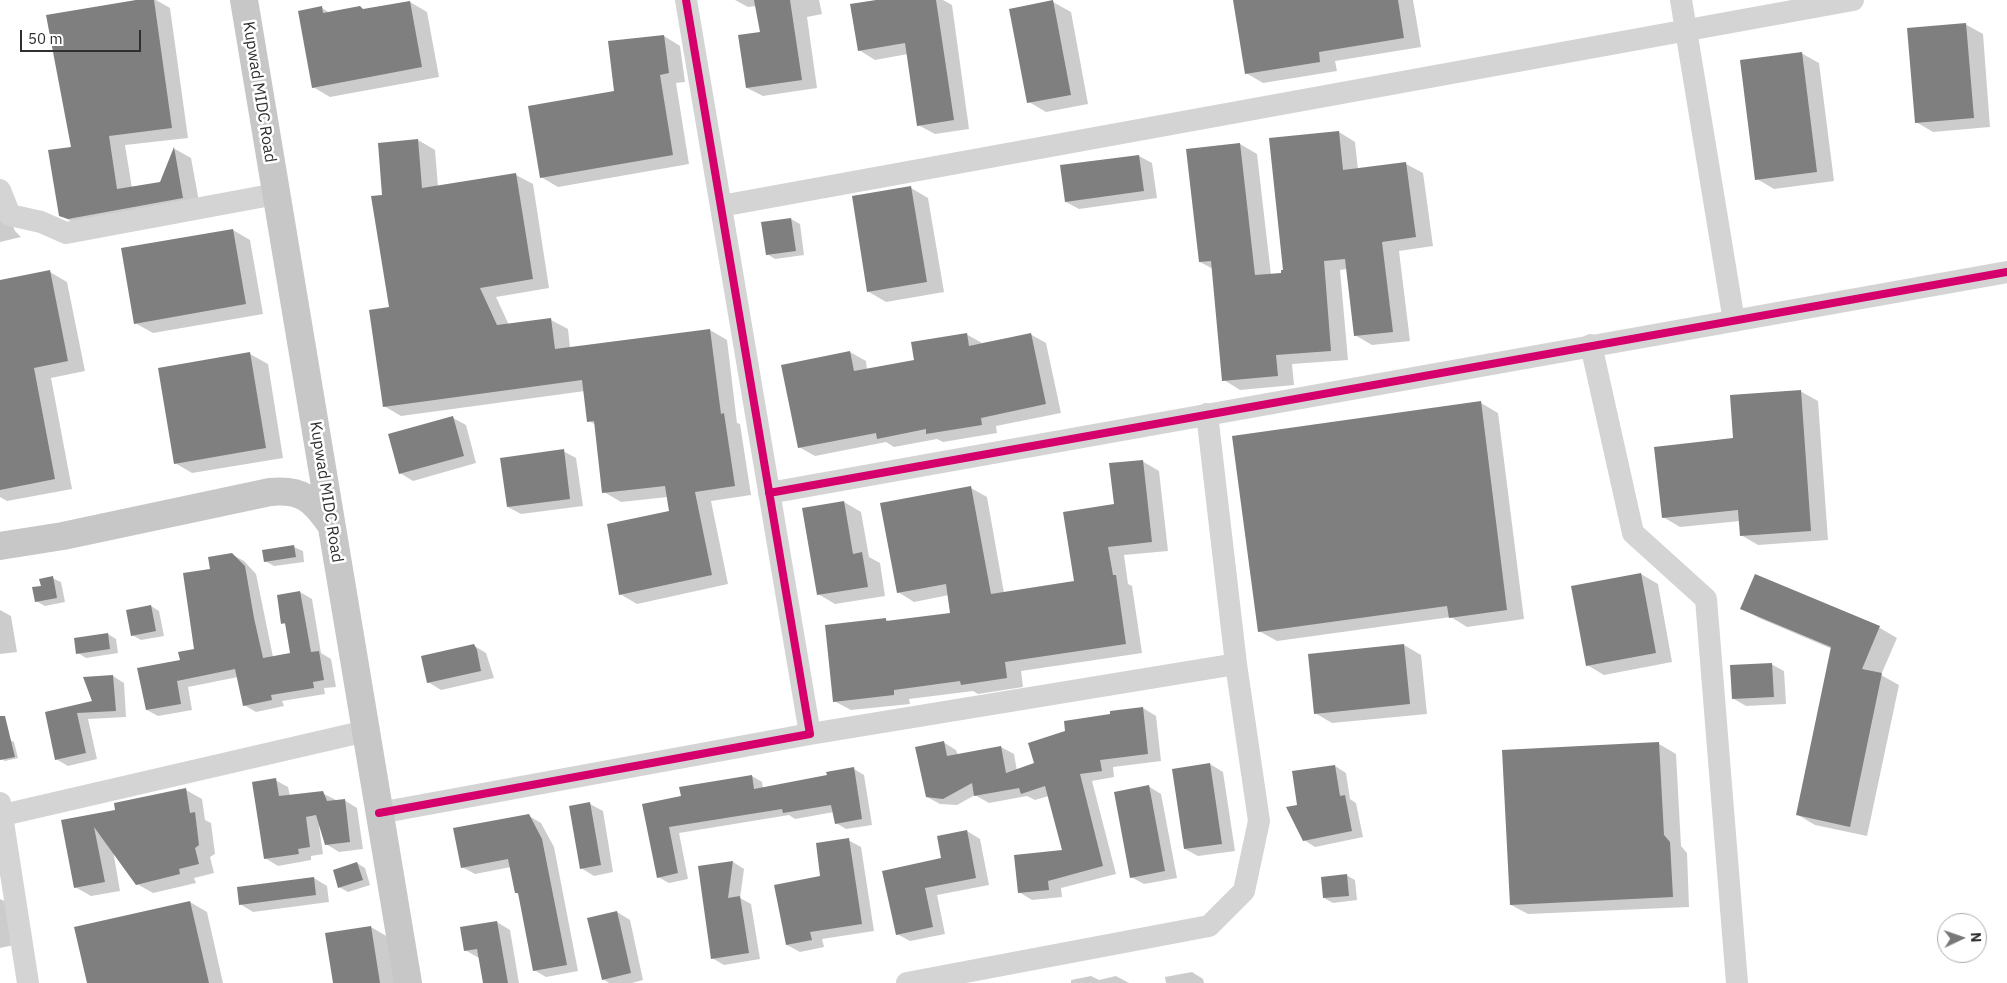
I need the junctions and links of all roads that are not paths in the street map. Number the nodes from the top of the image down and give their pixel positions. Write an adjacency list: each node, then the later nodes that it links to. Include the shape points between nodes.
1 (244, 0): 7 (main road, Kupwad MIDC Road)
2 (686, 0): 8 (street)
3 (1681, 0): 5 (street)
4 (1853, 0): 5 (street)
5 (1685, 30): 8 (street); 10 (street)
6 (0, 190): 7 (street, via 10,215 41,222 66,233)
7 (276, 194): 14 (main road, Kupwad MIDC Road)
8 (721, 206): 13 (street)
9 (2007, 272): 10 (street)
10 (1734, 322): 11 (street)
11 (1591, 345): 12 (street); 24 (street, via 1633,533 1706,599)
12 (1207, 414): 13 (street); 16 (street)
13 (769, 493): 18 (street)
14 (331, 526): 15 (main road, via 318,506 304,495 286,490); 17 (main road, Kupwad MIDC Road)
15 (0, 546)
16 (1236, 664): 18 (street); 23 (street, via 1258,821 1244,891 1210,926)
17 (366, 731): 19 (street); 20 (main road, Kupwad MIDC Road)
18 (810, 734): 20 (street)
19 (1, 809): 21 (street)
20 (379, 813): 22 (main road, Kupwad MIDC Road)
21 (28, 983)
22 (408, 983)
23 (907, 983)
24 (1737, 983)

